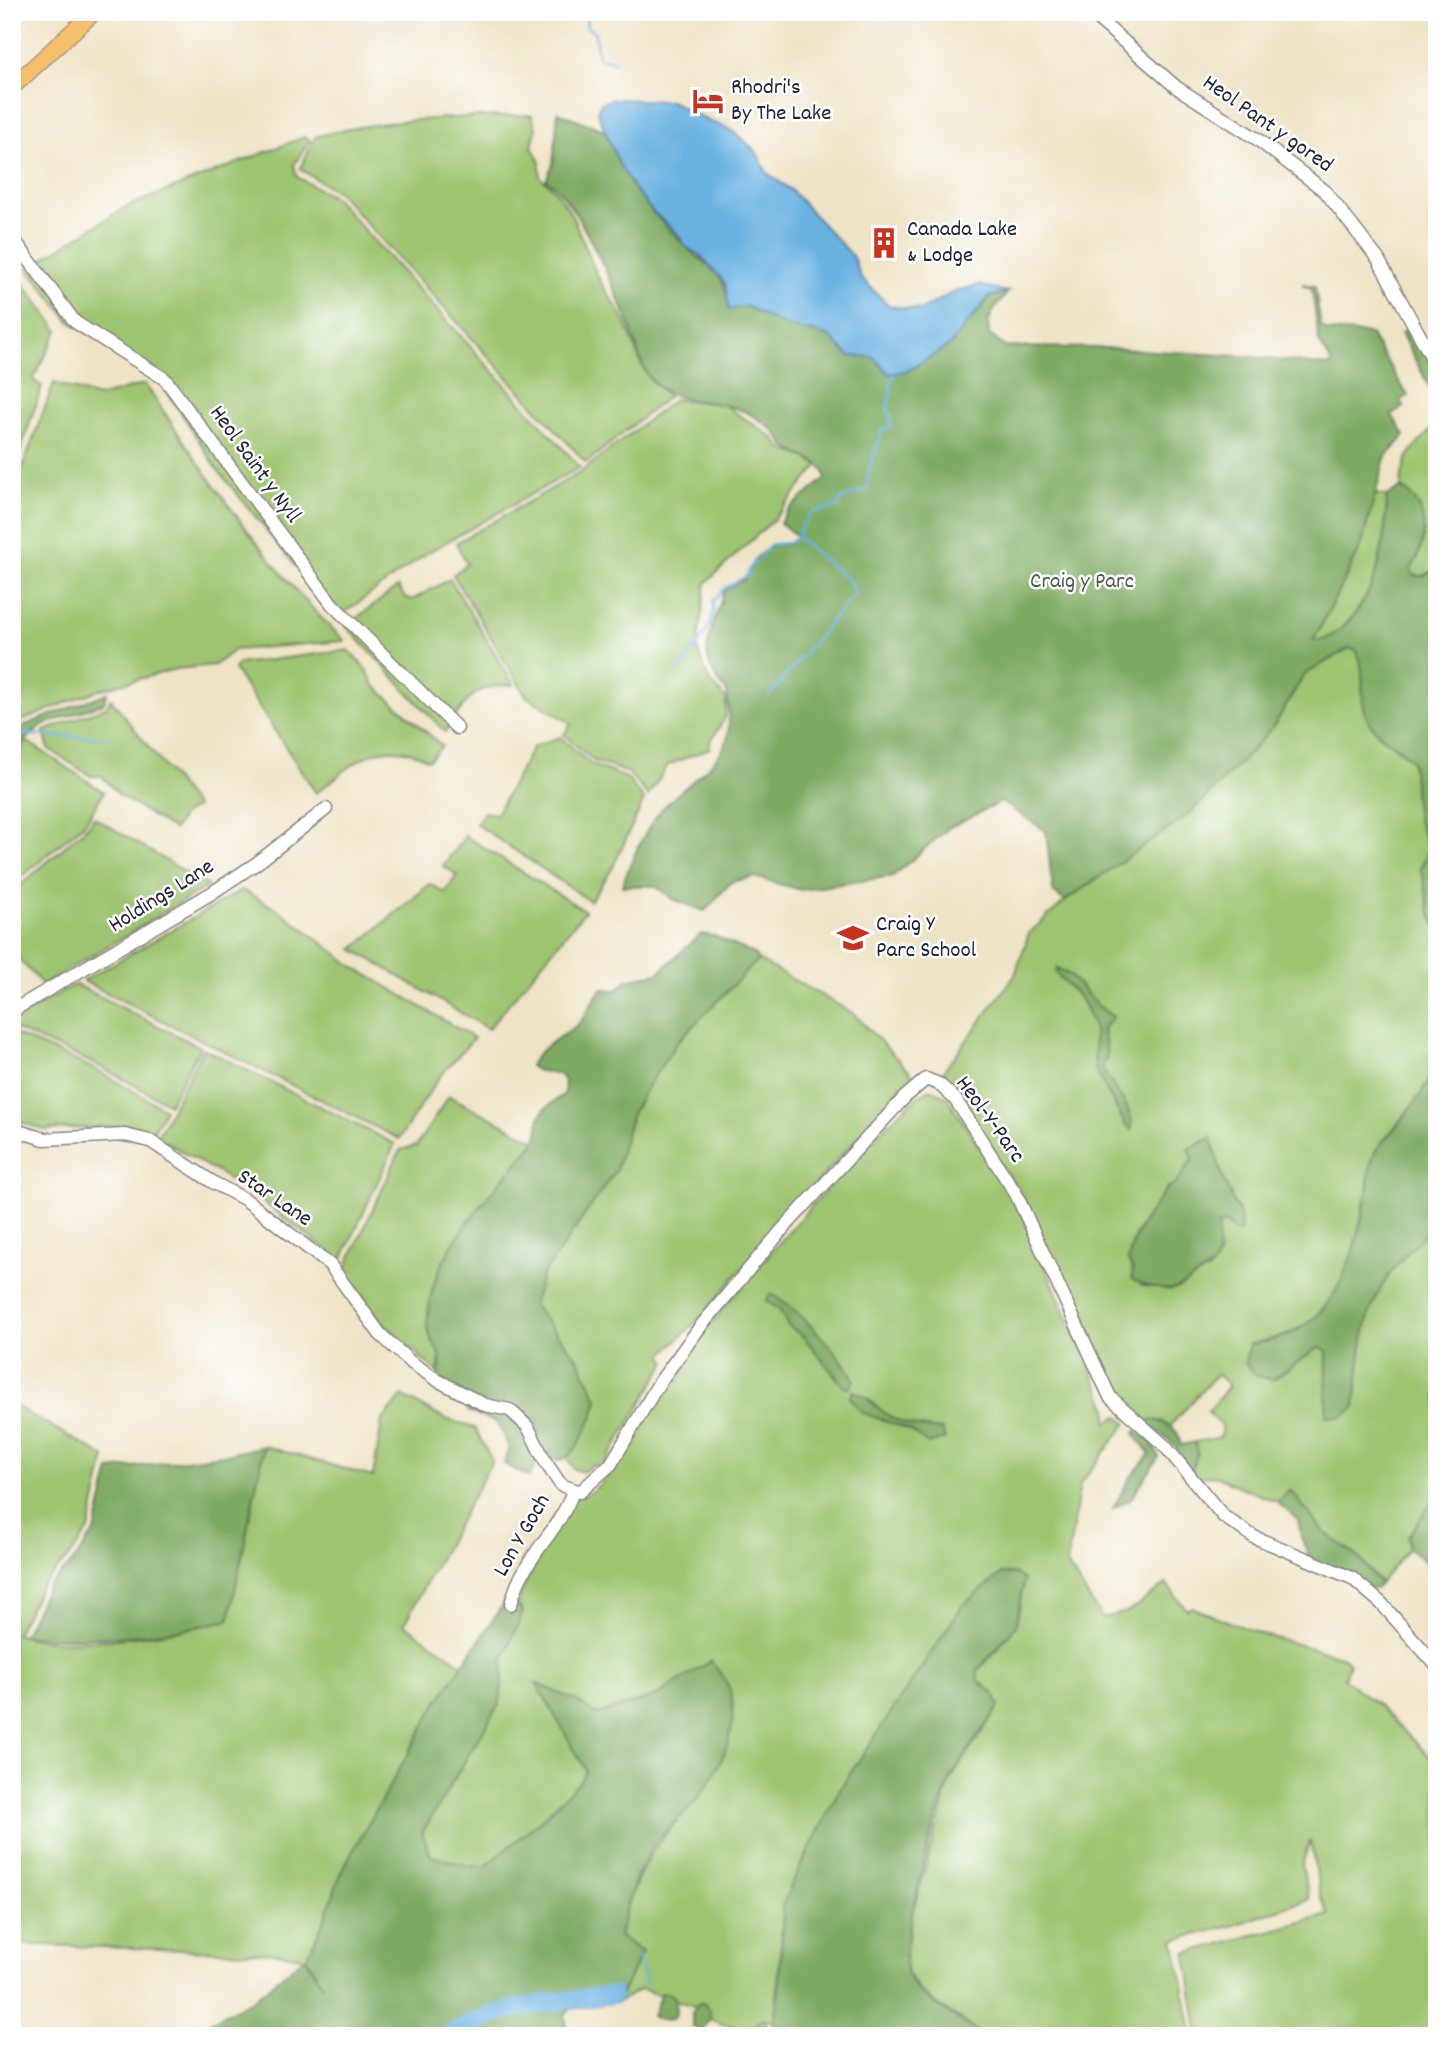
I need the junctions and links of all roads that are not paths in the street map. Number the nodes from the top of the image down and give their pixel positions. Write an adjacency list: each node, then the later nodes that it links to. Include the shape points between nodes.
1 (94, 12): 3 (main road)
2 (1090, 12): 5 (street, Heol Pant y gored, via 1176,87 1257,139 1325,191 1378,259)
3 (12, 87)
4 (12, 237): 6 (street, Heol Saint y Nyll, via 75,322 165,379 332,604)
5 (1437, 367)
6 (457, 728)
7 (326, 809): 8 (street, Holdings Lane, via 210,894)
8 (12, 1012)
9 (12, 1129): 10 (street, Star Lane, via 44,1139 125,1135 150,1141 246,1200 330,1265 380,1334 428,1374 485,1405 510,1410 528,1427 554,1477)
10 (573, 1491): 11 (street, Lon Y Goch, via 567,1507 528,1560); 12 (street, Heol-Y-Parc, via 589,1487 611,1464 672,1363 782,1230 905,1097 926,1079 933,1080 955,1099 1016,1194 1110,1397 1165,1446 1223,1516 1254,1537 1352,1578)
11 (511, 1604)
12 (1437, 1666)

